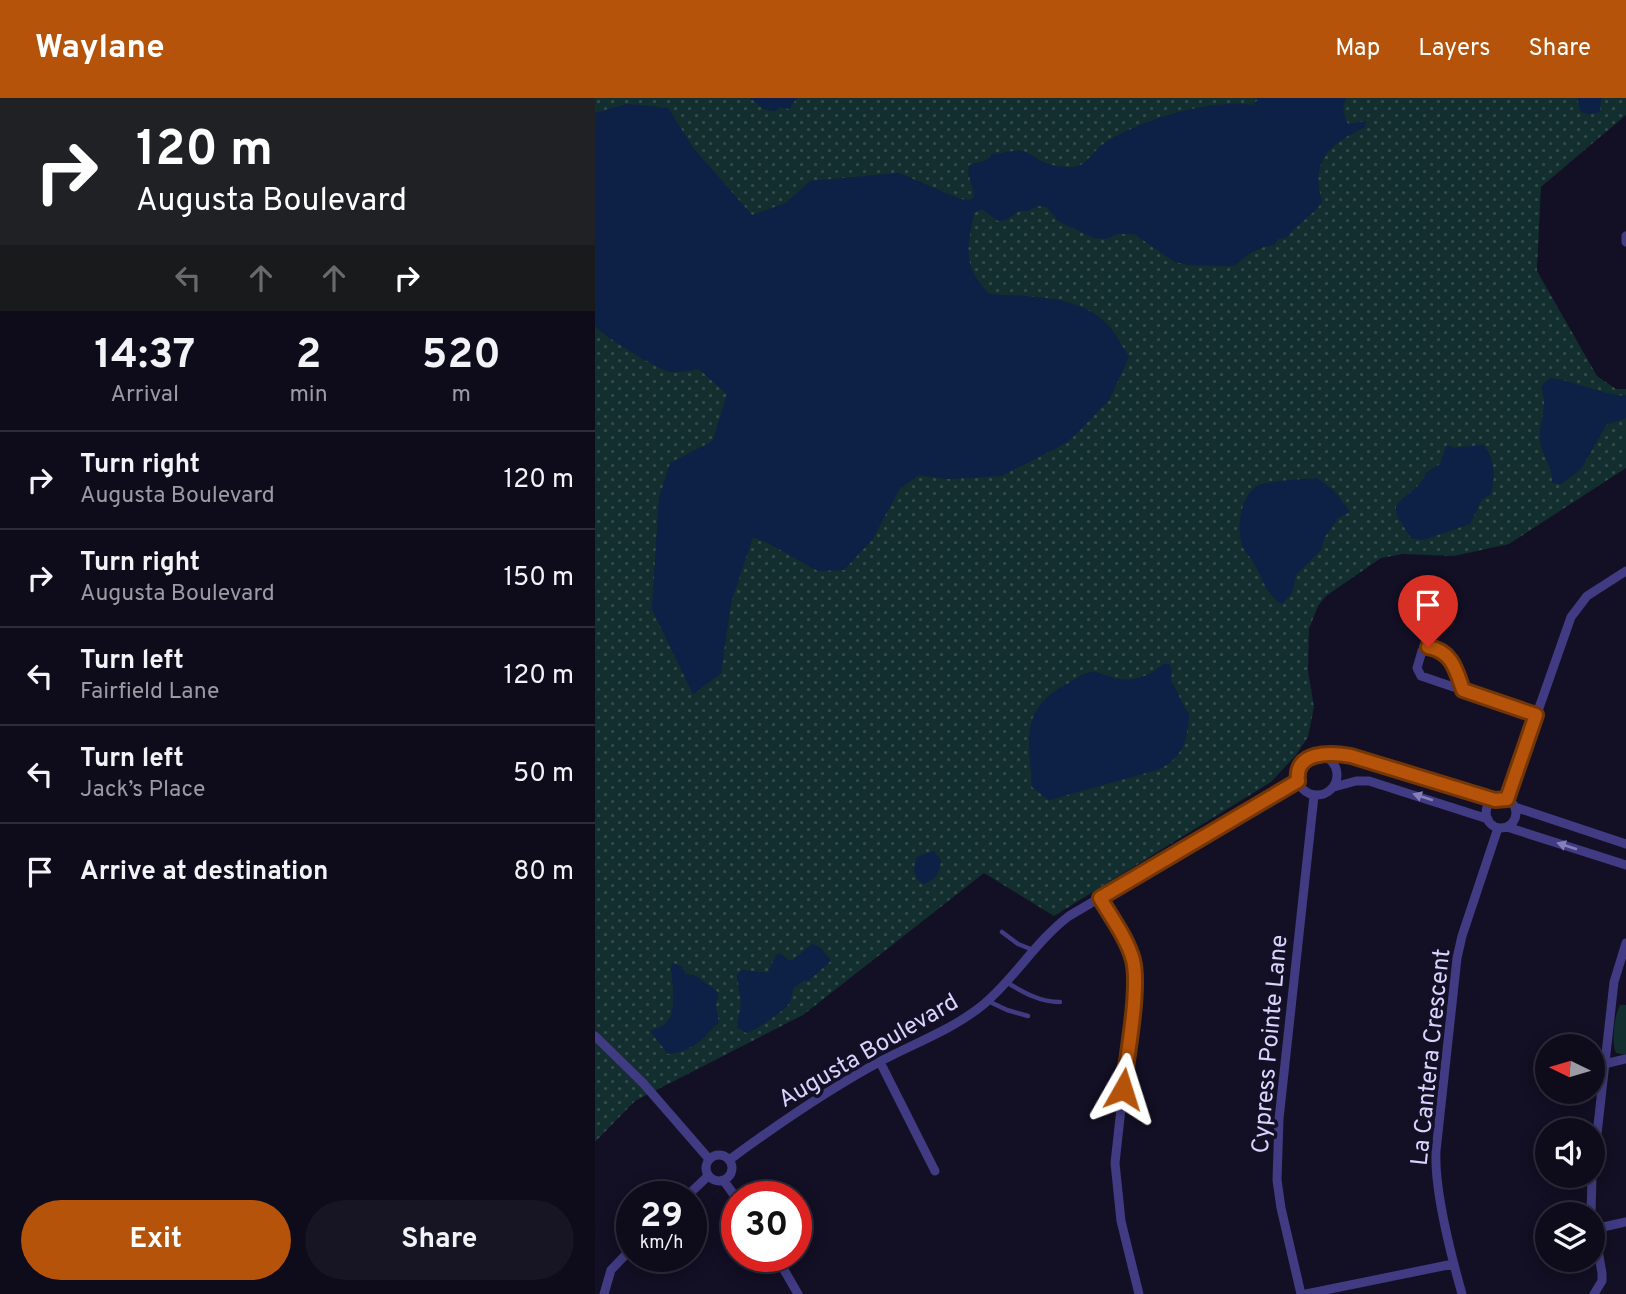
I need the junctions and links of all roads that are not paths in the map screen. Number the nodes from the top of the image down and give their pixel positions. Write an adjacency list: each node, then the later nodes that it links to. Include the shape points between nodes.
1 (1626, 236): 2 (street)
2 (1626, 242)
3 (1626, 571): 5 (street, via 1587,596 1571,617)
4 (1463, 690): 4 (street, via 1452,660 1436,648 1422,650 1416,668 1420,676); 5 (street)
5 (1536, 715): 10 (street)
6 (1324, 756): 7 (street, via 1311,756 1301,763); 8 (street, via 1335,765 1338,780); 11 (street, via 1351,756)
7 (1298, 781): 9 (street); 17 (street, Augusta Boulevard)
8 (1334, 787): 9 (street); 13 (street, one-way to 8, via 1369,781)
9 (1314, 796): 46 (street, Cypress Pointe Lane, via 1279,1119 1277,1180)
10 (1507, 799): 11 (street); 12 (street)
11 (1495, 800): 13 (street, via 1489,806)
12 (1515, 807): 14 (street, via 1514,821); 15 (street)
13 (1488, 819): 14 (street)
14 (1503, 827): 16 (street, one-way to 14); 39 (street, La Cantera Crescent, via 1459,947 1436,1171)
15 (1626, 844)
16 (1626, 865)
17 (1100, 898): 20 (street, Augusta Boulevard, via 1059,924); 45 (street, via 1134,964 1115,1163 1121,1222)
18 (1002, 932): 20 (lane)
19 (1626, 943): 26 (street, via 1614,982)
20 (1033, 950): 21 (street, Augusta Boulevard)
21 (1005, 981): 22 (street, Augusta Boulevard); 23 (lane, via 1031,996)
22 (987, 1001): 24 (lane); 28 (street, Augusta Boulevard, via 956,1024)
23 (1060, 1002)
24 (1028, 1016)
25 (595, 1036): 30 (street)
26 (1605, 1056)
27 (1626, 1059): 29 (street)
28 (880, 1062): 31 (street, Augusta Boulevard, via 790,1115); 32 (street)
29 (1605, 1064)
30 (709, 1159): 31 (street, via 720,1155); 33 (street)
31 (729, 1160): 36 (street, via 732,1172)
32 (935, 1171)
33 (708, 1176): 34 (street); 35 (street)
34 (703, 1181)
35 (721, 1181)
36 (724, 1181)
37 (1626, 1222): 38 (street)
38 (1605, 1225)
39 (1453, 1264): 47 (street); 48 (street, La Cantera Crescent)
40 (616, 1265): 43 (street)
41 (785, 1272): 44 (street)
42 (1602, 1272): 49 (street)
43 (604, 1294)
44 (798, 1294)
45 (1139, 1294)
46 (1301, 1294)
47 (1306, 1294)
48 (1462, 1294)
49 (1594, 1294)

